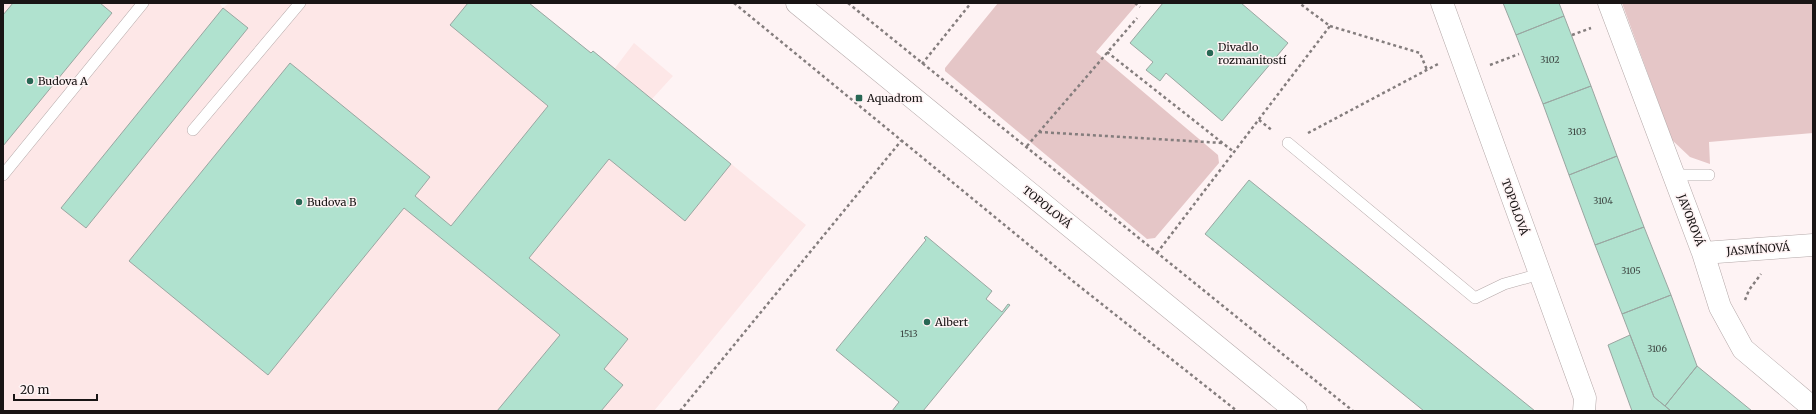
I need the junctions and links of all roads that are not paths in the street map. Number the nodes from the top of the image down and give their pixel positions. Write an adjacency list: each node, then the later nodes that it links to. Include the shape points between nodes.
1 (143, 3): 8 (lane)
2 (300, 3): 6 (lane)
3 (797, 3): 15 (street, TOPOLOVÁ)
4 (1442, 3): 13 (street, TOPOLOVÁ)
5 (1609, 3): 9 (street, JAVOROVÁ)
6 (193, 130)
7 (1288, 143): 13 (lane, via 1476,298 1504,284)
8 (3, 175)
9 (1674, 175): 10 (lane); 12 (street, JAVOROVÁ)
10 (1709, 175)
11 (1813, 245): 12 (street, JASMÍNOVÁ)
12 (1703, 253): 14 (street, JAVOROVÁ, via 1720,307 1743,349)
13 (1540, 274): 16 (street, TOPOLOVÁ, via 1585,398)
14 (1813, 408)
15 (1296, 411)
16 (1584, 411)

